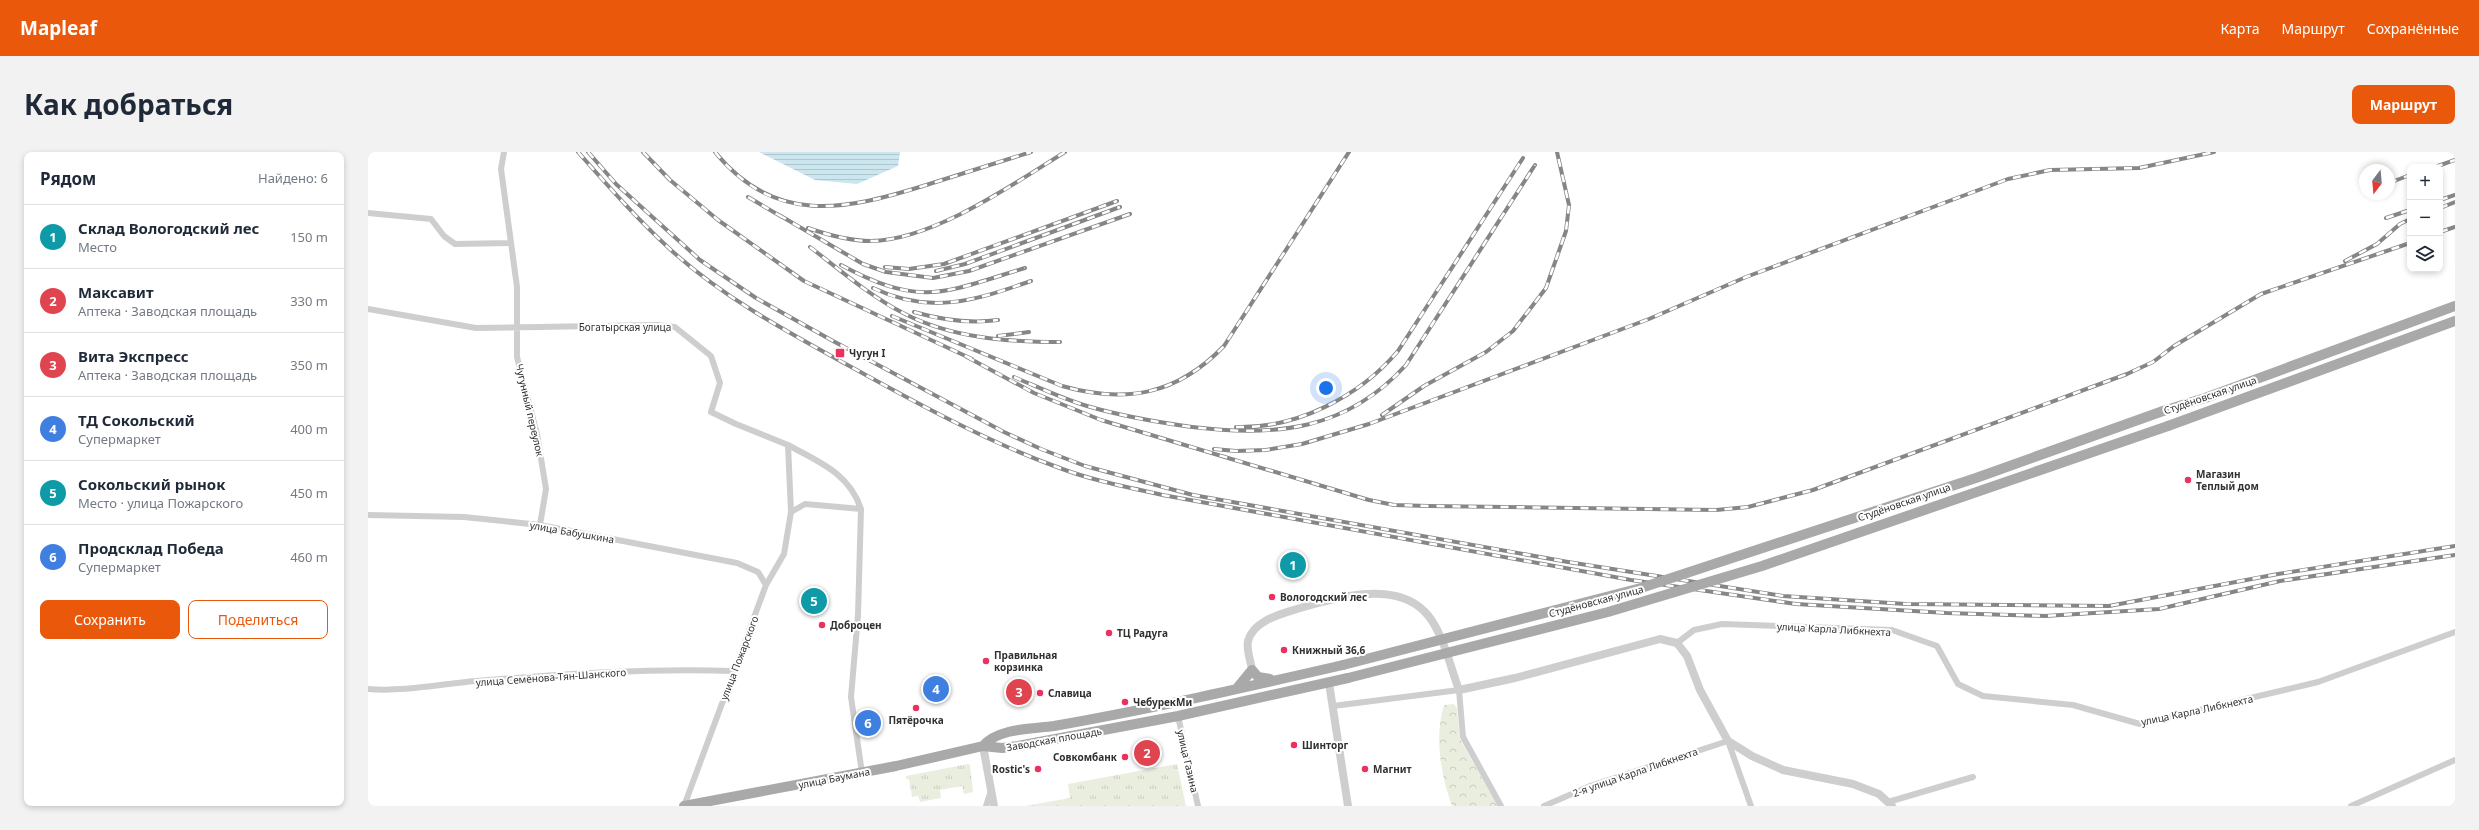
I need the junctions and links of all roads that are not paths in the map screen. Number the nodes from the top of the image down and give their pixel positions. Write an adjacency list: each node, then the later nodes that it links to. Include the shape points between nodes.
1 (504, 152): 3 (street, Чугунный переулок, via 501,169)
2 (368, 213): 3 (street, via 431,219 444,236 455,244)
3 (510, 243): 7 (street, Чугунный переулок, via 516,286)
4 (2455, 306): 16 (main road, Студёновская улица, bridge, via 2205,398 1976,478 1641,588)
5 (368, 310): 7 (street, Богатырская улица, via 476,328)
6 (2455, 321): 20 (main road, Студёновская улица, bridge, via 2168,426 1762,566 1608,612)
7 (517, 329): 8 (street, Богатырская улица, via 657,325 675,327 711,356 720,383 711,412); 12 (street, Чугунный переулок, via 517,357 537,434 546,489)
8 (788, 445): 9 (street, via 832,468 855,493); 10 (street)
9 (861, 509): 10 (street, via 805,504); 30 (street, via 858,615 850,697)
10 (791, 512): 13 (street, улица Пожарского, via 784,554)
11 (368, 515): 12 (street, улица Бабушкина, via 464,517)
12 (540, 525): 13 (street, улица Бабушкина, via 737,563 758,572)
13 (766, 585): 18 (street, улица Пожарского)
14 (2455, 632): 15 (street, улица Карла Либкнехта, via 2318,682 2140,724 2072,705 1983,696 1958,684 1937,646 1892,630 1722,624 1694,630)
15 (1677, 643): 24 (street, via 1660,639 1646,642 1515,678); 27 (street, via 1687,656 1700,690)
16 (1343, 665): 19 (main road, Заводская площадь)
17 (1252, 670): 19 (main road, via 1258,677); 22 (main road); 24 (street, via 1248,640 1256,627 1274,617 1327,600 1373,594 1412,601 1424,610 1437,626)
18 (734, 671): 23 (street, улица Семёнова-Тян-Шанского, via 672,669 476,681 390,691); 34 (street, улица Пожарского)
19 (1284, 678): 22 (main road, Заводская площадь)
20 (1348, 678): 21 (main road, Заводская площадь)
21 (1329, 683): 25 (street); 26 (main road, Заводская площадь)
22 (1238, 688): 28 (main road, Заводская площадь, via 1006,733 988,739)
23 (368, 689)
24 (1459, 690): 25 (street); 39 (street, via 1463,737)
25 (1333, 706): 38 (street)
26 (1178, 716): 28 (main road, Заводская площадь, via 1018,746); 37 (street, улица Газина)
27 (1728, 741): 33 (street, via 1752,756 1783,770 1853,784 1879,794); 40 (street, 2-я улица Карла Либкнехта, via 1590,786); 41 (street)
28 (983, 746): 30 (main road, улица Баумана); 32 (street)
29 (2455, 760): 42 (street)
30 (862, 773): 34 (main road, улица Баумана)
31 (1973, 777): 33 (street)
32 (991, 790): 35 (street); 36 (street)
33 (1890, 804)
34 (684, 806)
35 (986, 806)
36 (994, 806)
37 (1198, 806)
38 (1348, 806)
39 (1501, 806)
40 (1544, 806)
41 (1751, 806)
42 (2351, 806)

